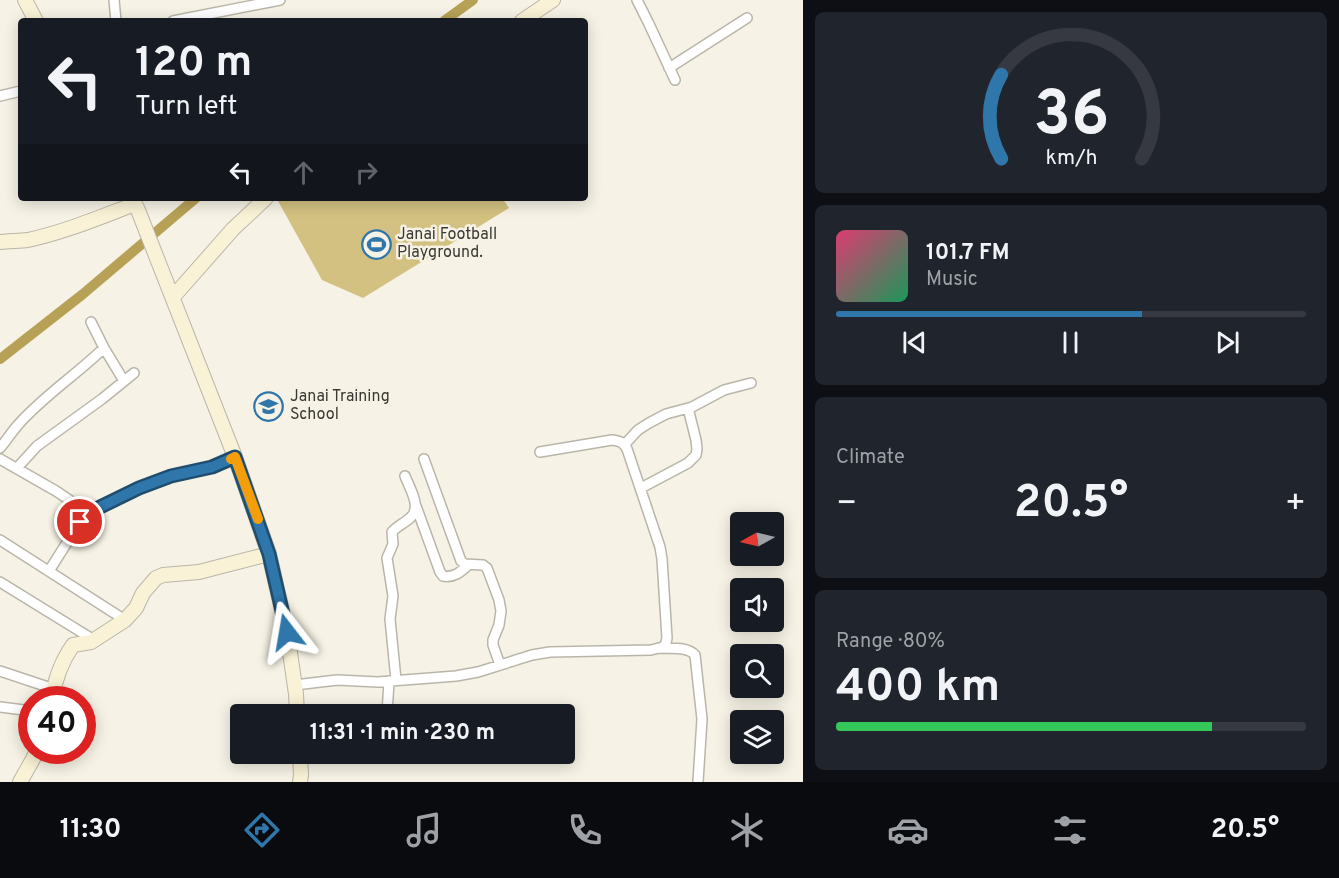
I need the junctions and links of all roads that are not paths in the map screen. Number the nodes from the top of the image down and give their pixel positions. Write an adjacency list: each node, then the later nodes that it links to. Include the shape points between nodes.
1 (25, 0): 6 (street)
2 (114, 0): 7 (street)
3 (279, 0): 8 (street)
4 (552, 0): 9 (street)
5 (637, 0): 11 (street)
6 (34, 18)
7 (116, 18)
8 (188, 18)
9 (526, 18)
10 (747, 18): 11 (street)
11 (669, 68): 12 (street)
12 (675, 80)
13 (18, 92): 14 (street)
14 (0, 96)
15 (263, 201): 18 (street)
16 (135, 206): 17 (street, via 27,240); 18 (street)
17 (0, 242)
18 (173, 297): 28 (street)
19 (91, 322): 20 (street)
20 (104, 348): 22 (street); 26 (street, via 16,426)
21 (134, 373): 22 (street)
22 (124, 381): 31 (street, via 37,446)
23 (751, 383): 24 (street, via 724,390)
24 (688, 408): 25 (street, via 649,423); 33 (street, via 696,455)
25 (625, 444): 27 (street, via 612,440); 33 (street)
26 (0, 448)
27 (540, 452)
28 (235, 457): 35 (street, via 139,488); 37 (street)
29 (0, 459): 31 (street)
30 (424, 459): 38 (street, via 461,561)
31 (17, 468): 35 (street)
32 (405, 476): 34 (street)
33 (640, 488): 43 (street, via 662,559 667,638)
34 (416, 506): 38 (street, via 443,576 453,576); 46 (street, via 412,516 392,532 393,544 387,558 393,596)
35 (90, 514): 39 (street, via 80,522)
36 (0, 540): 39 (street)
37 (269, 554): 41 (street, via 199,572 156,578); 49 (street)
38 (468, 565): 44 (street, via 487,568 499,600 501,617 493,645)
39 (49, 571): 41 (street)
40 (0, 582): 42 (street)
41 (126, 620): 42 (street)
42 (94, 640): 48 (street, via 73,645)
43 (659, 648): 44 (street, via 550,652); 58 (street, via 688,649 695,654 702,719)
44 (500, 665): 46 (street, via 456,676)
45 (0, 671): 47 (street)
46 (393, 681): 49 (street, via 337,680); 51 (street)
47 (35, 686)
48 (54, 686)
49 (295, 686): 50 (street)
50 (296, 704)
51 (389, 704)
52 (0, 707): 53 (street)
53 (18, 709)
54 (30, 764): 56 (street)
55 (300, 764): 57 (street)
56 (20, 782)
57 (300, 782)
58 (698, 782)

